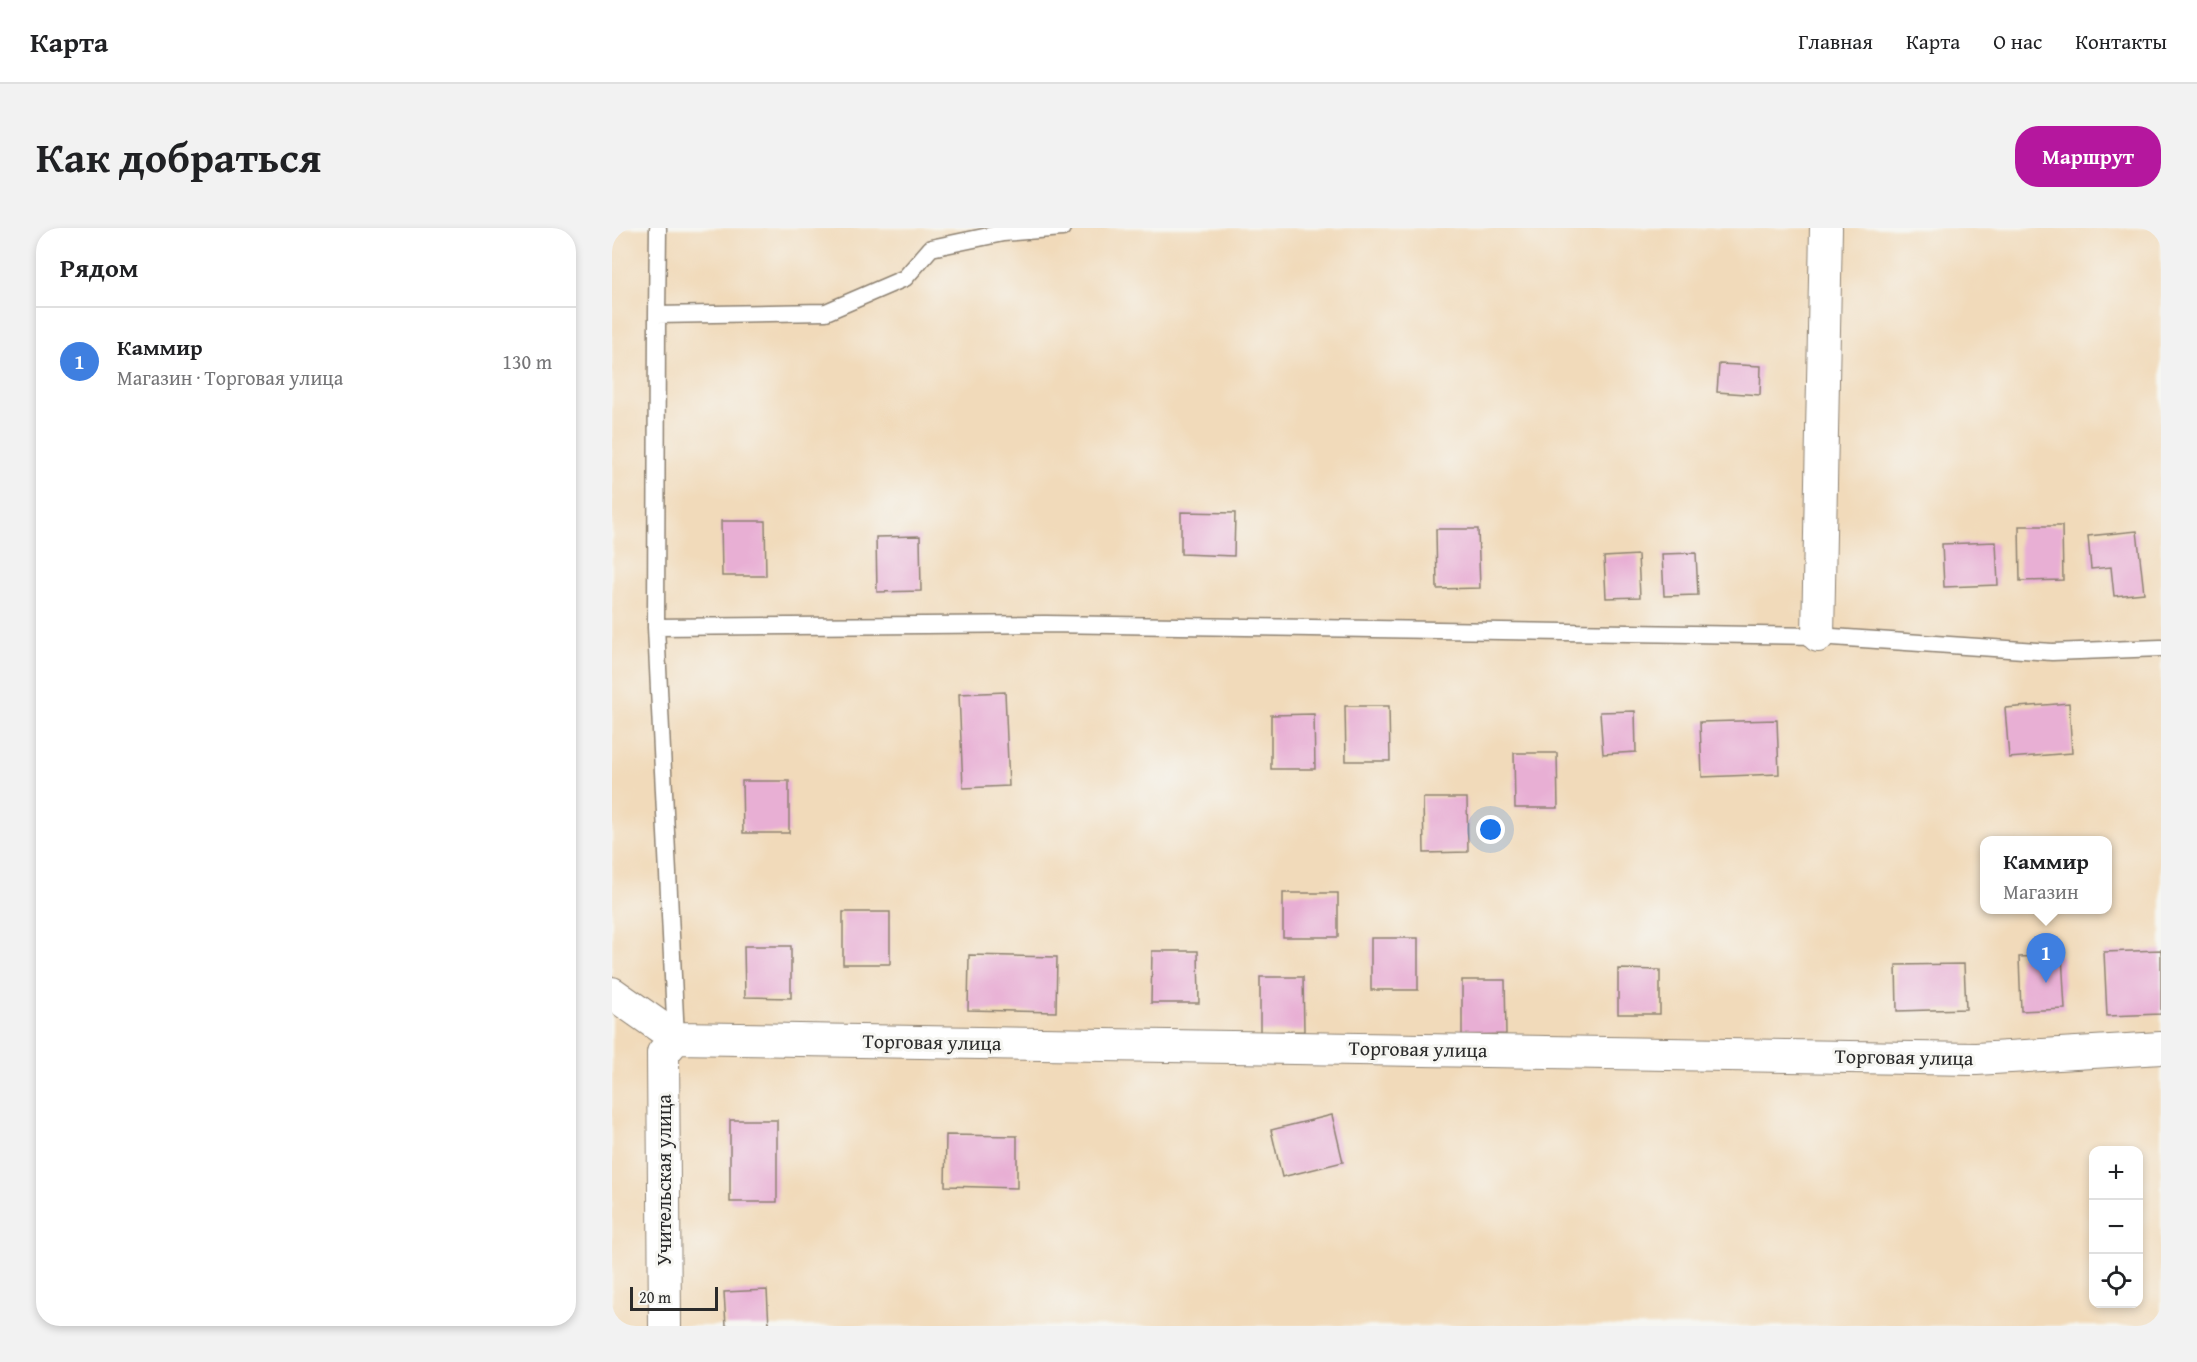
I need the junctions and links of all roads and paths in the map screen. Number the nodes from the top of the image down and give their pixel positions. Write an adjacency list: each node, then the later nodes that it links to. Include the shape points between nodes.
1 (658, 228): 4 (lane)
2 (1062, 228): 4 (lane, via 1003,233 931,248 904,278 826,312)
3 (1826, 228): 6 (street)
4 (657, 315): 5 (lane)
5 (656, 627): 6 (lane, via 1046,624); 9 (lane)
6 (1818, 636): 7 (lane, via 2052,652)
7 (2161, 648)
8 (612, 993): 9 (street)
9 (676, 1038): 10 (street, Торговая улица, via 1976,1059); 11 (street, Учительская улица, via 663,1053)
10 (2161, 1048)
11 (665, 1326)

